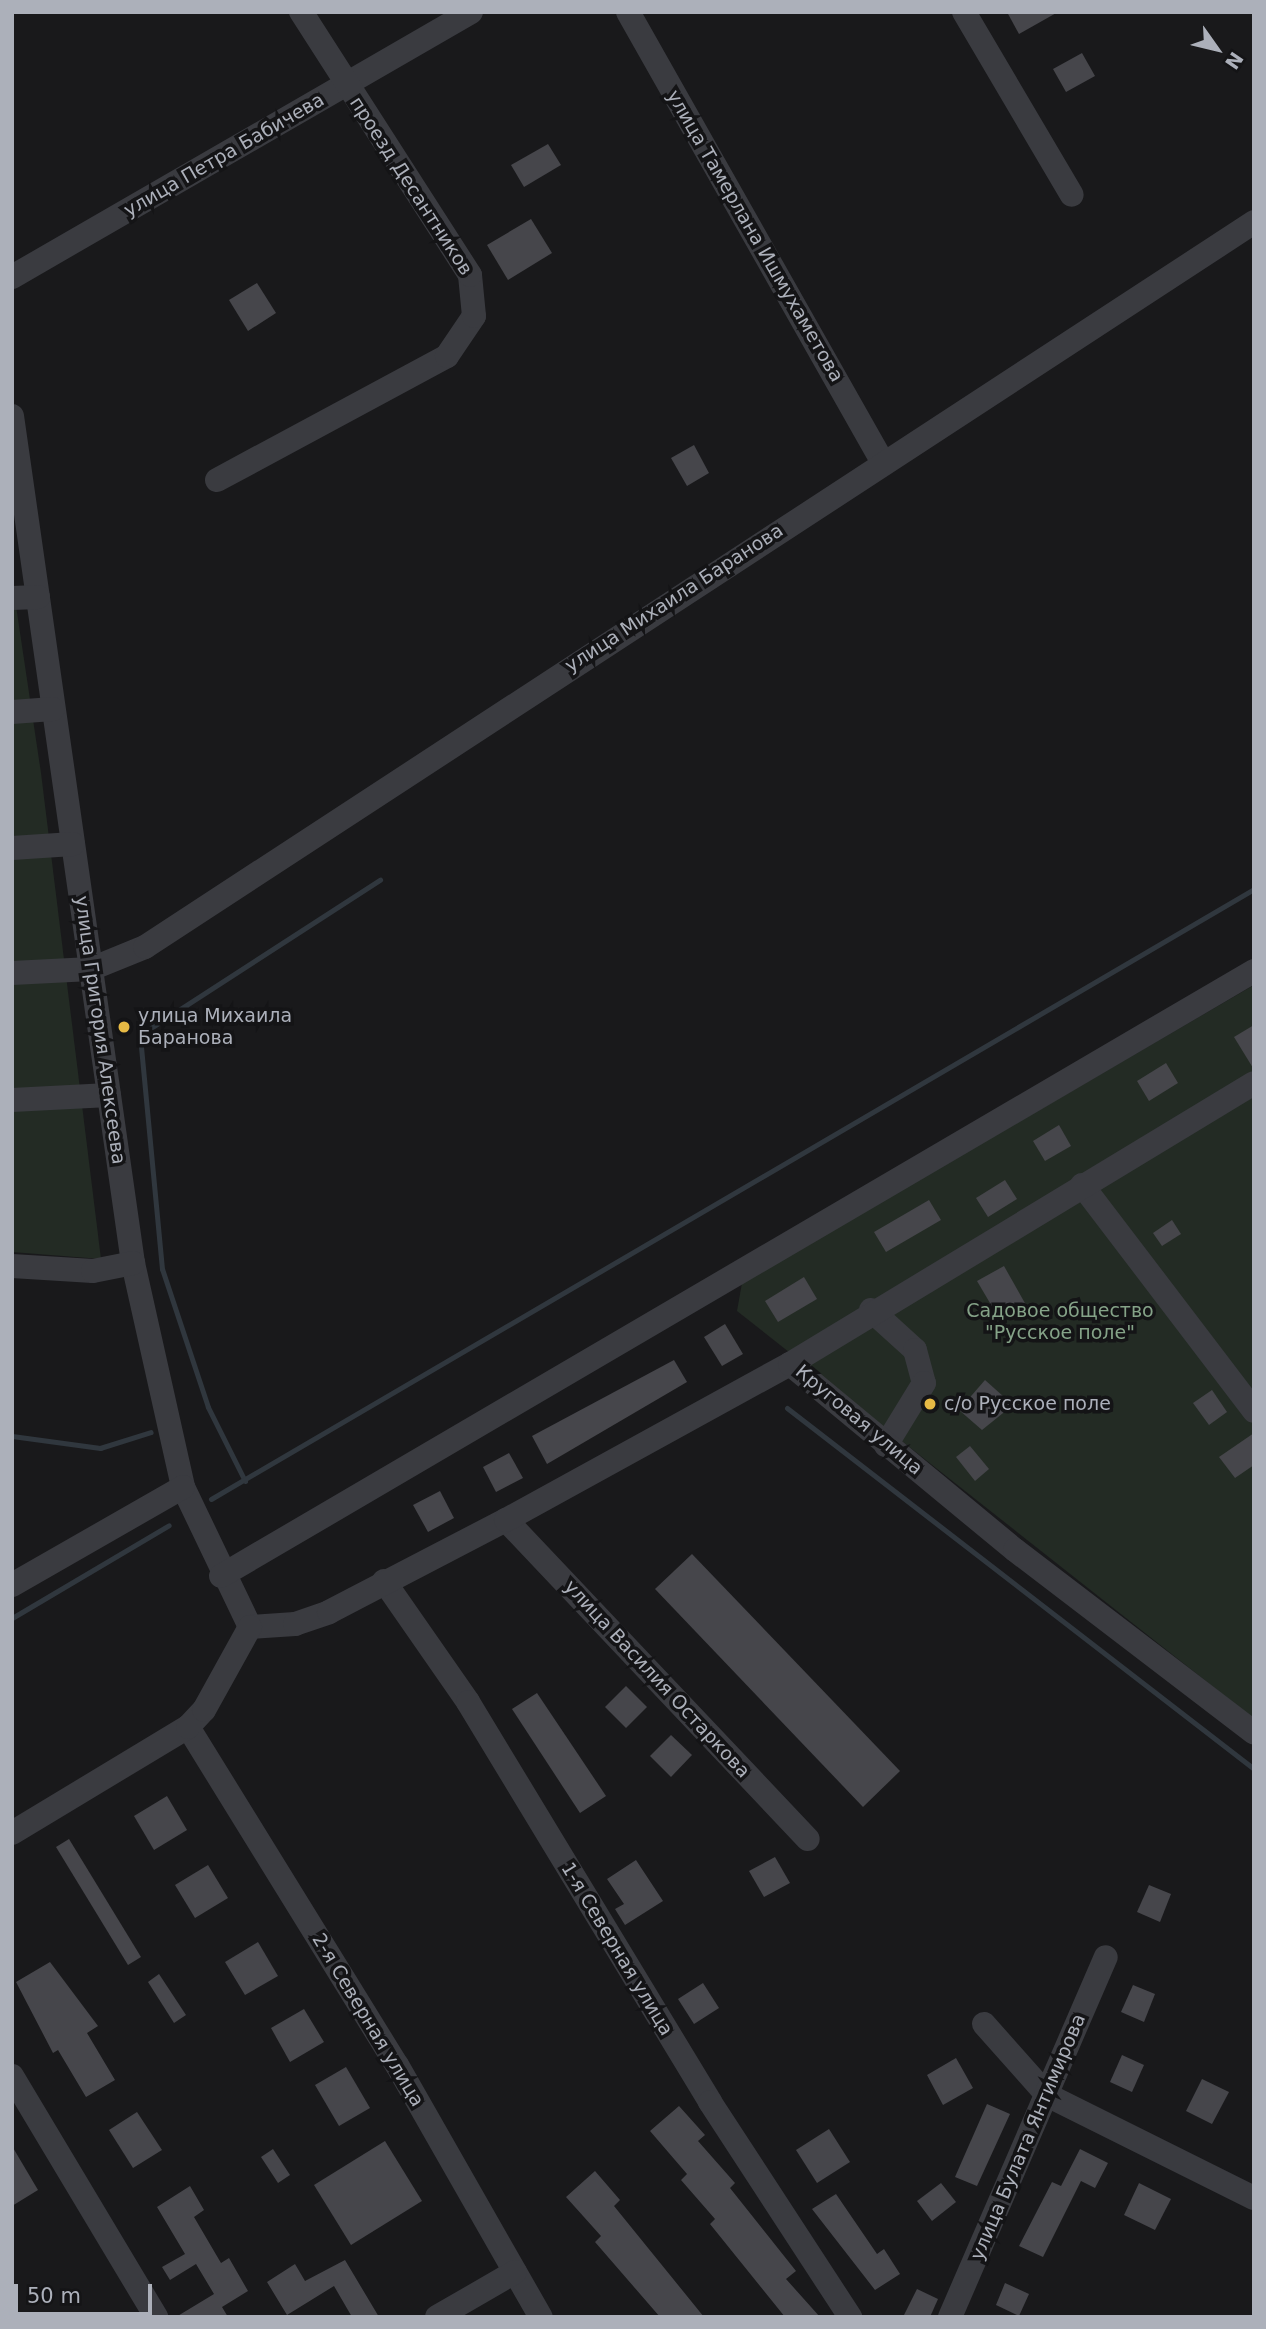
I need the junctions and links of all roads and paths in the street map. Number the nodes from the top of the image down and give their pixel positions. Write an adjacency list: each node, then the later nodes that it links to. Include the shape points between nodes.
1 (301, 12): 5 (street, проезд Десантников)
2 (471, 12): 5 (street, улица Петра Бабичева)
3 (628, 12): 10 (street, улица Тамерлана Ишмухаметова)
4 (964, 12): 6 (street)
5 (346, 85): 8 (street, улица Петра Бабичева); 12 (street, проезд Десантников, via 470,275 474,316 447,356)
6 (1072, 195)
7 (1254, 222): 10 (street, улица Михаила Баранова)
8 (12, 277)
9 (12, 416): 11 (street, улица Григория Алексеева)
10 (882, 461): 19 (street, улица Михаила Баранова, via 145,947)
11 (16, 472): 13 (street, улица Григория Алексеева)
12 (217, 480)
13 (38, 597): 14 (street); 15 (street, улица Григория Алексеева)
14 (12, 598)
15 (53, 709): 16 (street); 17 (street, улица Григория Алексеева)
16 (12, 712)
17 (73, 844): 18 (street); 19 (street, улица Григория Алексеева)
18 (12, 848)
19 (91, 969): 21 (street, улица Михаила Баранова); 23 (street, улица Григория Алексеева)
20 (1254, 971): 34 (street)
21 (12, 974)
22 (1254, 1083): 25 (street, Круговая улица)
23 (109, 1095): 24 (street); 26 (street, улица Григория Алексеева)
24 (12, 1100)
25 (1082, 1185): 28 (street, Круговая улица); 30 (street)
26 (133, 1263): 27 (street, via 93,1271); 32 (street, улица Григория Алексеева)
27 (12, 1266)
28 (871, 1310): 29 (street, Круговая улица); 31 (street, via 915,1350 924,1383)
29 (790, 1364): 31 (street, Круговая улица); 33 (street)
30 (1254, 1411)
31 (886, 1445): 39 (street, Круговая улица)
32 (183, 1487): 34 (street, улица Григория Алексеева); 36 (street)
33 (506, 1520): 35 (street); 41 (street, улица Василия Остаркова)
34 (221, 1576): 37 (street, улица Григория Алексеева)
35 (384, 1581): 37 (street, via 306,1620); 51 (street, 1-я Северная улица, via 468,1702 710,2102)
36 (12, 1585)
37 (250, 1627): 38 (street, via 204,1710)
38 (188, 1727): 40 (street); 47 (street, 2-я Северная улица, via 397,2065)
39 (1254, 1732)
40 (12, 1833)
41 (808, 1839)
42 (1106, 1957): 45 (street, улица Булата Янтимирова)
43 (984, 2024): 45 (street)
44 (12, 2076): 48 (street)
45 (1047, 2095): 46 (street); 52 (street, улица Булата Янтимирова)
46 (1254, 2198)
47 (515, 2272): 49 (street); 50 (street, 2-я Северная улица)
48 (156, 2317)
49 (437, 2317)
50 (541, 2317)
51 (850, 2317)
52 (950, 2317)

